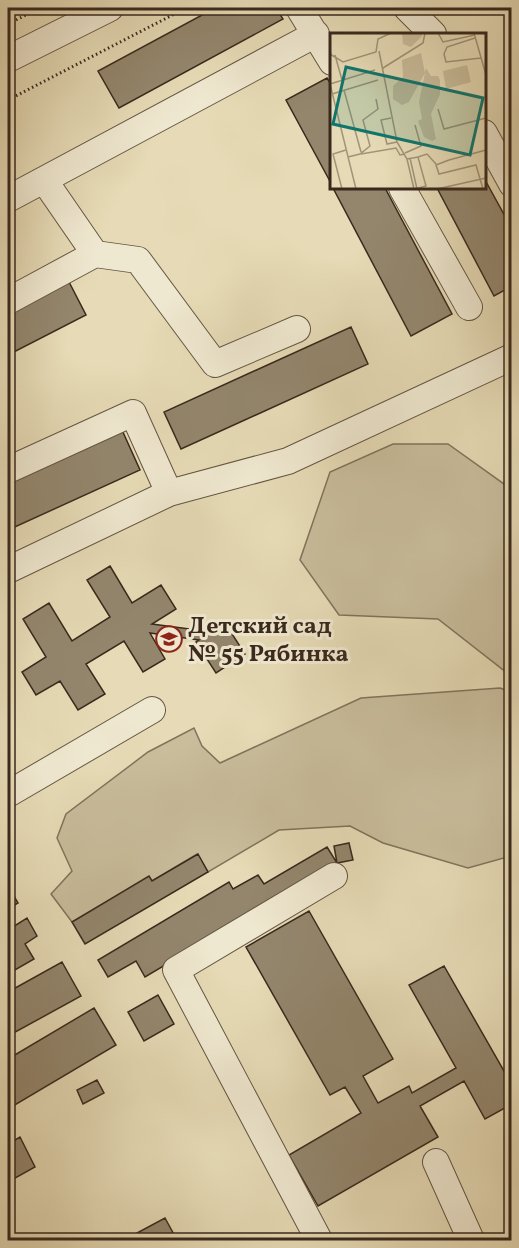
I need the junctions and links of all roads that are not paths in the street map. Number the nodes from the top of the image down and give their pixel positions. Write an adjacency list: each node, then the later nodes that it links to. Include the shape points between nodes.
1 (110, 8): 4 (street)
2 (299, 8): 6 (street)
3 (407, 8): 5 (street)
4 (74, 15): 8 (street)
5 (432, 33)
6 (316, 34): 7 (street); 10 (street)
7 (330, 58)
8 (8, 59)
9 (486, 137): 11 (street)
10 (44, 180): 13 (street); 14 (street)
11 (512, 184)
12 (403, 189): 16 (street)
13 (8, 199)
14 (95, 254): 15 (street); 17 (street, via 138,260 215,364)
15 (8, 301)
16 (469, 307)
17 (297, 329)
18 (512, 357): 20 (street, via 288,461)
19 (8, 470): 20 (street, via 133,412)
20 (169, 493): 21 (street)
21 (8, 570)
22 (152, 710): 23 (street)
23 (8, 794)
24 (334, 876): 26 (street, via 176,970)
25 (436, 1162): 27 (street)
26 (319, 1240)
27 (471, 1240)

